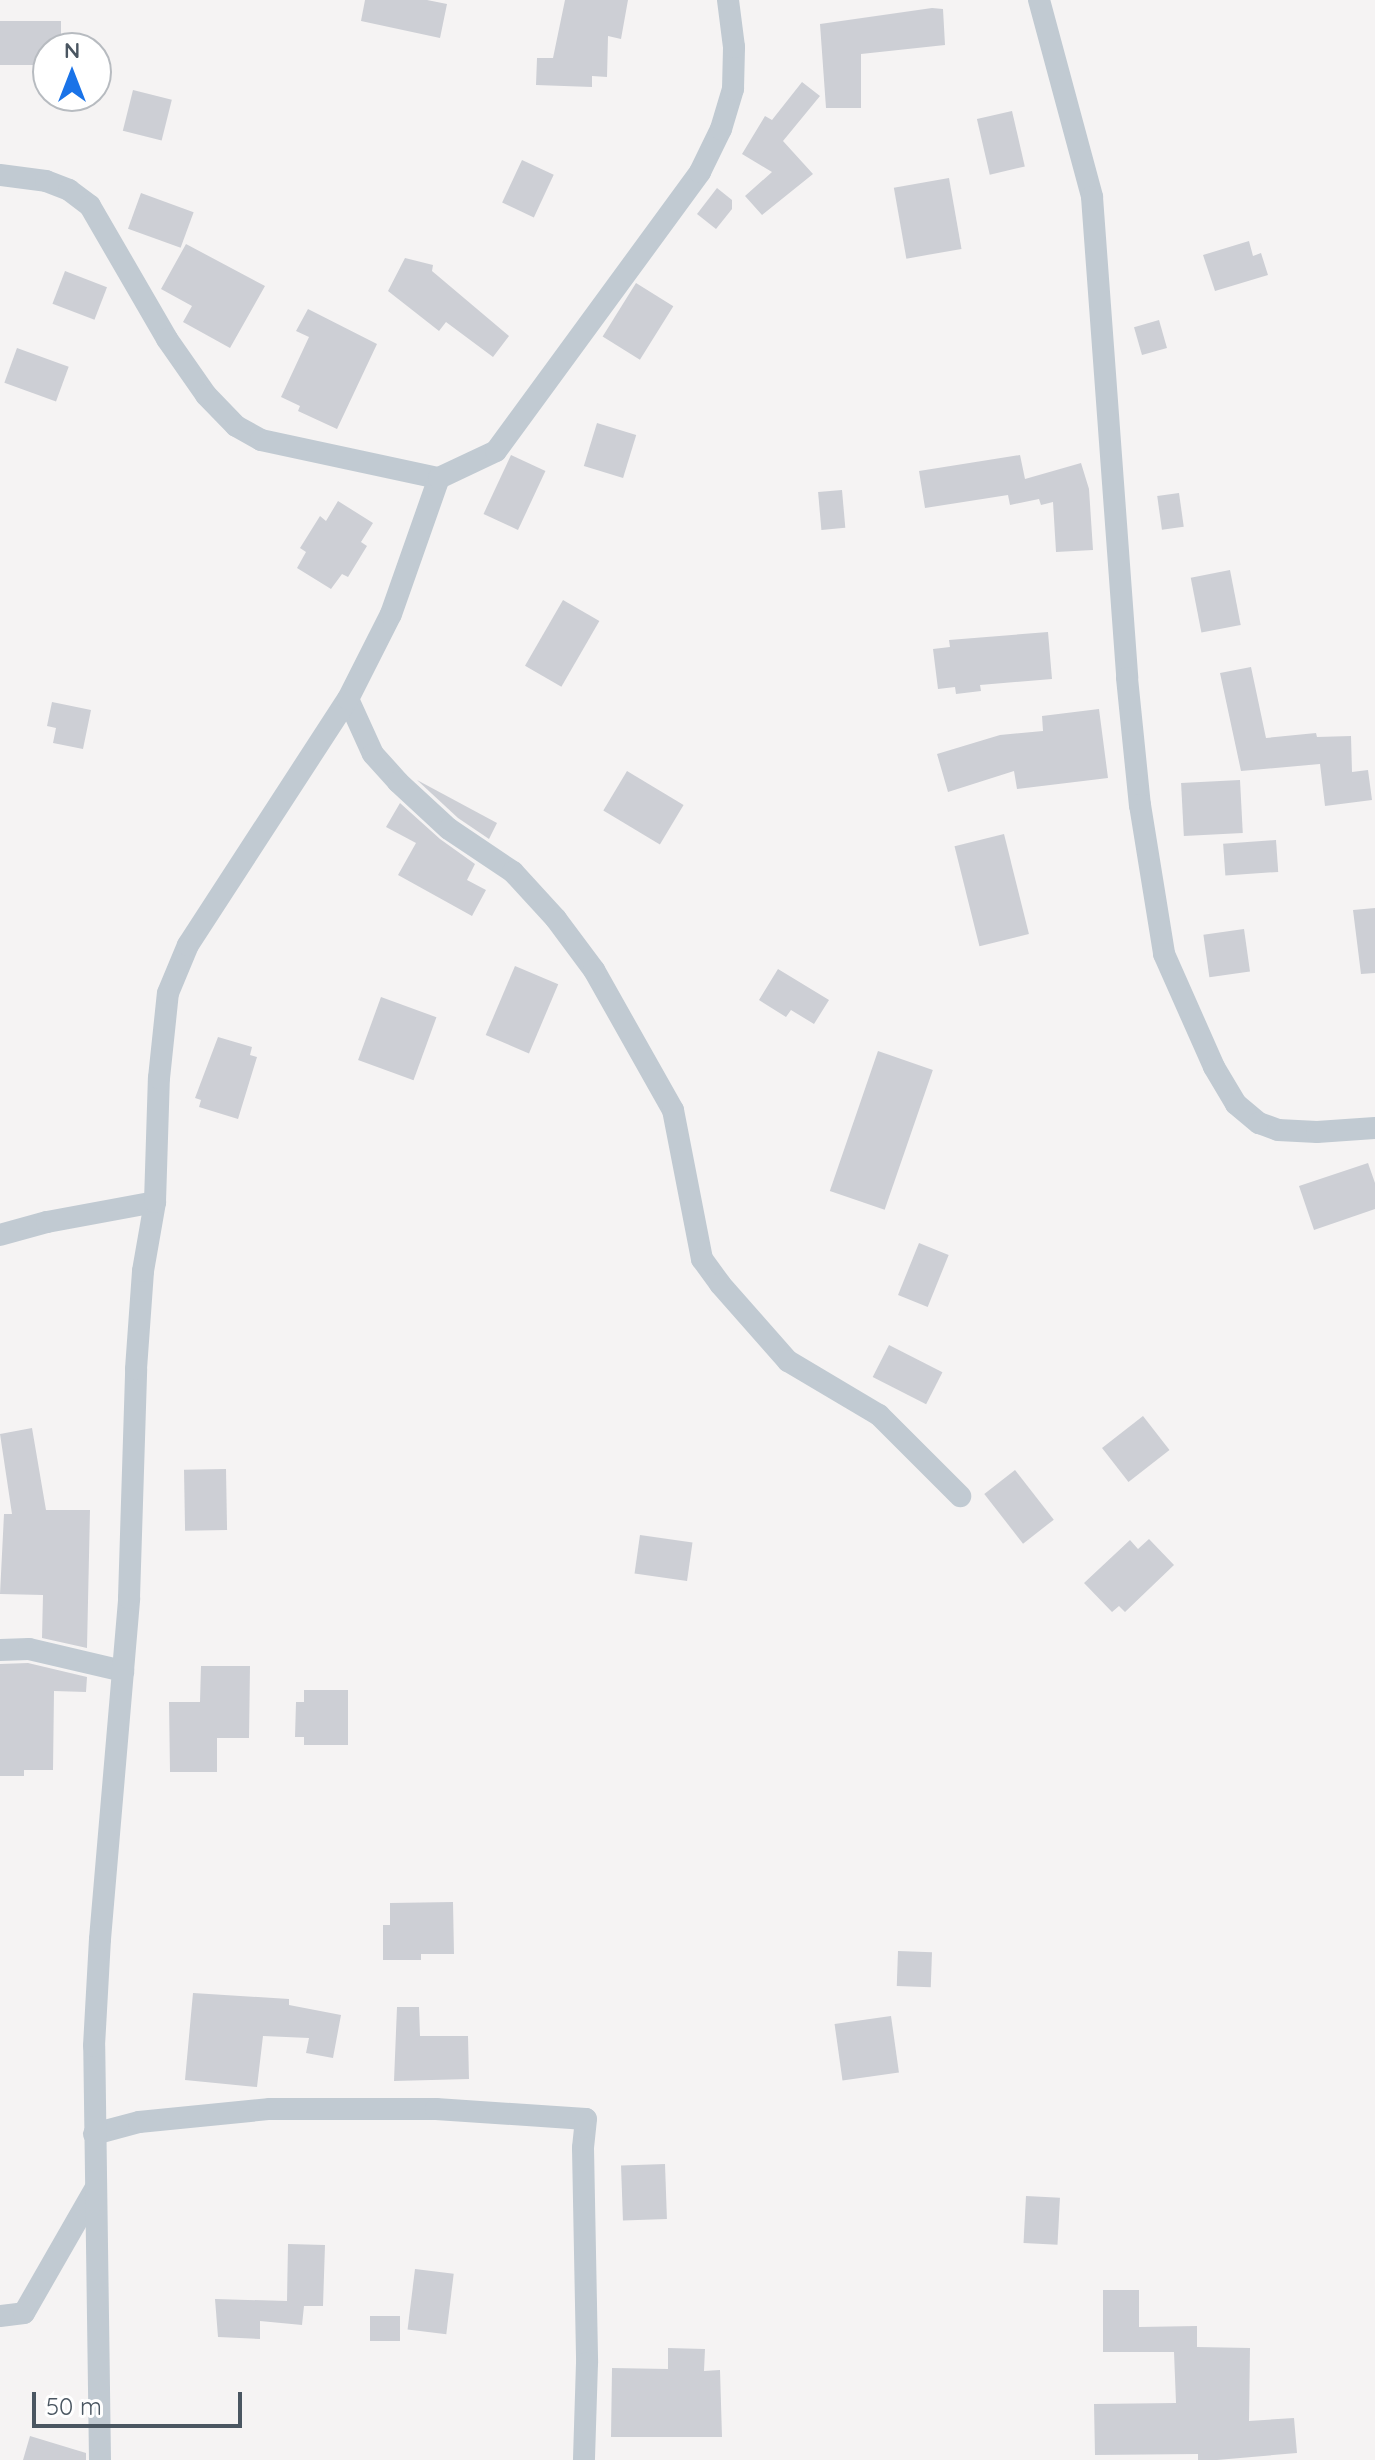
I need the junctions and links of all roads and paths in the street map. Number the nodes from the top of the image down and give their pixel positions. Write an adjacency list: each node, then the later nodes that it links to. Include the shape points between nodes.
1 (728, 0): 4 (street, via 733,89 700,172 496,451)
2 (1039, 0): 6 (street, via 1092,197 1127,678 1164,954 1214,1067 1236,1104 1259,1123 1278,1130 1317,1132)
3 (0, 175): 4 (street, via 46,181 90,206 167,339 206,395 236,426 261,440)
4 (439, 478): 5 (street, via 391,614)
5 (348, 699): 7 (street, via 188,945 168,993); 9 (street, via 373,754 398,782 449,829 513,872 594,970 673,1110 702,1259 720,1284 788,1361 879,1415)
6 (1375, 1128)
7 (155, 1202): 8 (street); 11 (street, via 143,1271 136,1369)
8 (0, 1235)
9 (960, 1496)
10 (0, 1650): 11 (street, via 29,1649)
11 (123, 1671): 12 (street, via 100,1939)
12 (94, 2134): 13 (street); 16 (street, via 139,2122 270,2109 436,2109 586,2119)
13 (96, 2187): 14 (street, via 24,2313); 15 (street)
14 (0, 2316)
15 (100, 2460)
16 (584, 2460)

